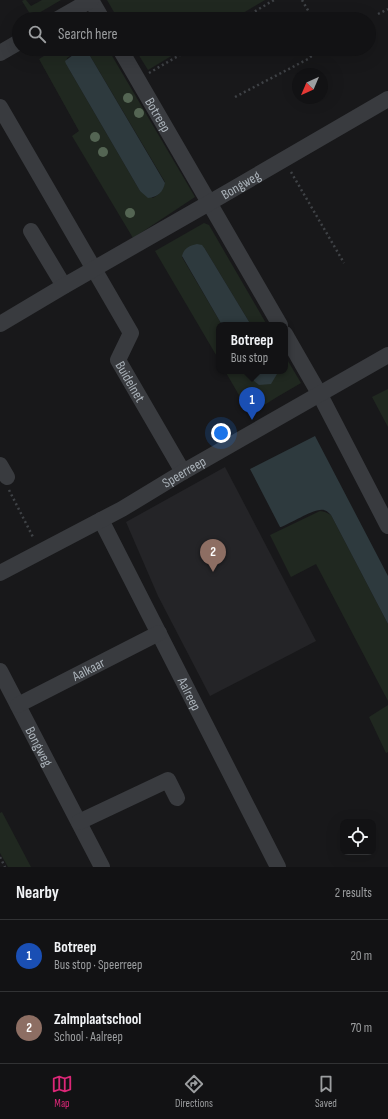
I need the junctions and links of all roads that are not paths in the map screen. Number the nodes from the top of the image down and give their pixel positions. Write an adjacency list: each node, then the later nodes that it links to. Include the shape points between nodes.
1 (91, 0): 2 (street); 3 (street)
2 (70, 12)
3 (98, 12)
4 (12, 46): 5 (street)
5 (0, 52)
6 (124, 56): 9 (street, Botreep)
7 (388, 100): 9 (street, Bongweg)
8 (0, 109): 11 (street)
9 (209, 203): 11 (street, Bongweg); 13 (street, Botreep)
10 (31, 231): 12 (street)
11 (93, 269): 12 (street, Bongweg); 18 (street, Buidelnet, via 131,333 118,360)
12 (64, 286): 14 (street, Bongweg)
13 (278, 322)
14 (0, 324)
15 (288, 339): 17 (street)
16 (388, 355): 17 (street, Speerreep)
17 (320, 395): 18 (street, Speerreep); 20 (street)
18 (183, 472): 19 (street, Speerreep)
19 (101, 520): 21 (street, Speerreep); 22 (street, Aalreep)
20 (388, 526)
21 (0, 573)
22 (159, 633): 24 (street, Aalkaar); 28 (street, Aalreep)
23 (0, 671): 24 (street, Bongweg)
24 (18, 705): 26 (street, Bongweg)
25 (177, 798): 26 (street, via 168,780)
26 (79, 822): 27 (street, Bongweg)
27 (102, 867)
28 (278, 867)

